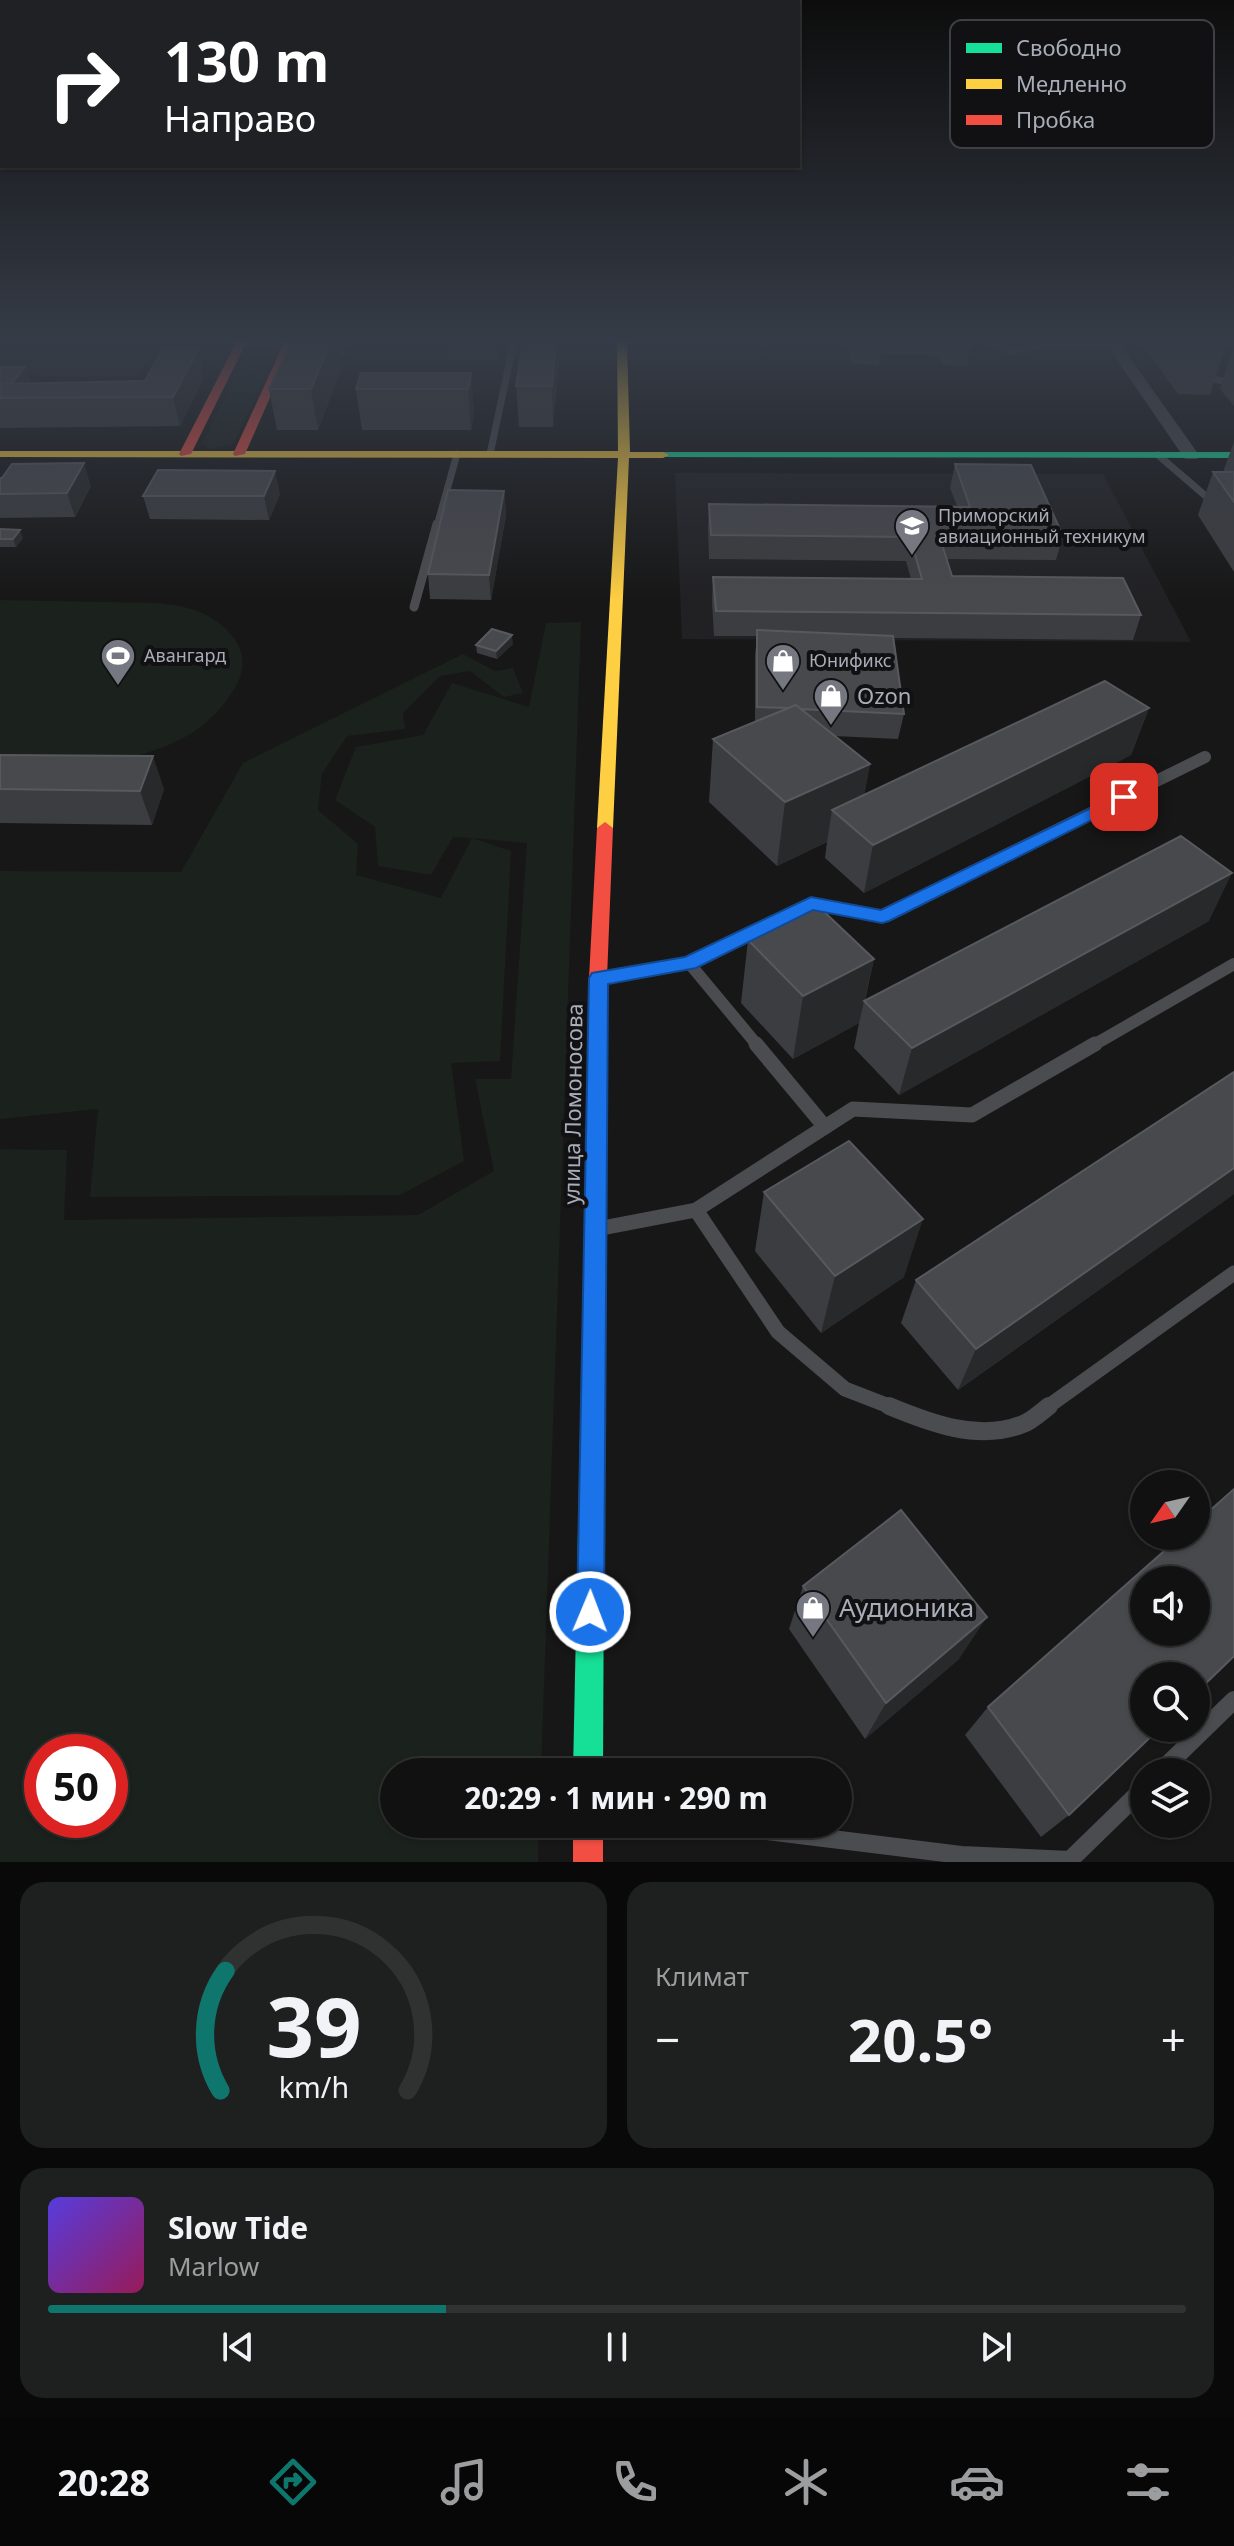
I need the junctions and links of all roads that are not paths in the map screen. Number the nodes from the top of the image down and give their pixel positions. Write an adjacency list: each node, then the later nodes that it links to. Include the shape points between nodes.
1 (198, 428): 8 (main road)
2 (251, 428): 9 (main road)
3 (496, 428): 11 (lane)
4 (624, 428): 6 (main road, улица Ломоносова)
5 (1172, 428): 13 (street)
6 (624, 453): 11 (main road); 12 (main road); 20 (main road, улица Ломоносова)
7 (0, 454): 8 (main road)
8 (185, 454): 9 (main road)
9 (239, 454): 10 (main road)
10 (457, 454): 11 (main road); 16 (lane)
11 (490, 454)
12 (1158, 455): 13 (main road); 15 (lane, via 1215,504)
13 (1191, 455): 14 (main road)
14 (1234, 455)
15 (1234, 510)
16 (414, 607)
17 (1205, 757): 18 (lane, via 882,916 811,903)
18 (689, 963): 20 (lane); 21 (lane)
19 (1234, 964): 21 (lane, via 972,1115 853,1109)
20 (598, 978): 23 (main road, улица Ломоносова)
21 (825, 1127): 22 (lane)
22 (696, 1210): 23 (lane); 24 (lane, via 778,1332 845,1389 915,1417 984,1434 1025,1424)
23 (595, 1229): 26 (main road, улица Ломоносова)
24 (1234, 1273)
25 (1234, 1700): 27 (lane)
26 (588, 1758)
27 (1174, 1758)
28 (1130, 1802): 31 (lane, via 1070,1860)
29 (588, 1838): 32 (main road)
30 (811, 1838): 31 (lane)
31 (962, 1859)
32 (588, 1862)

